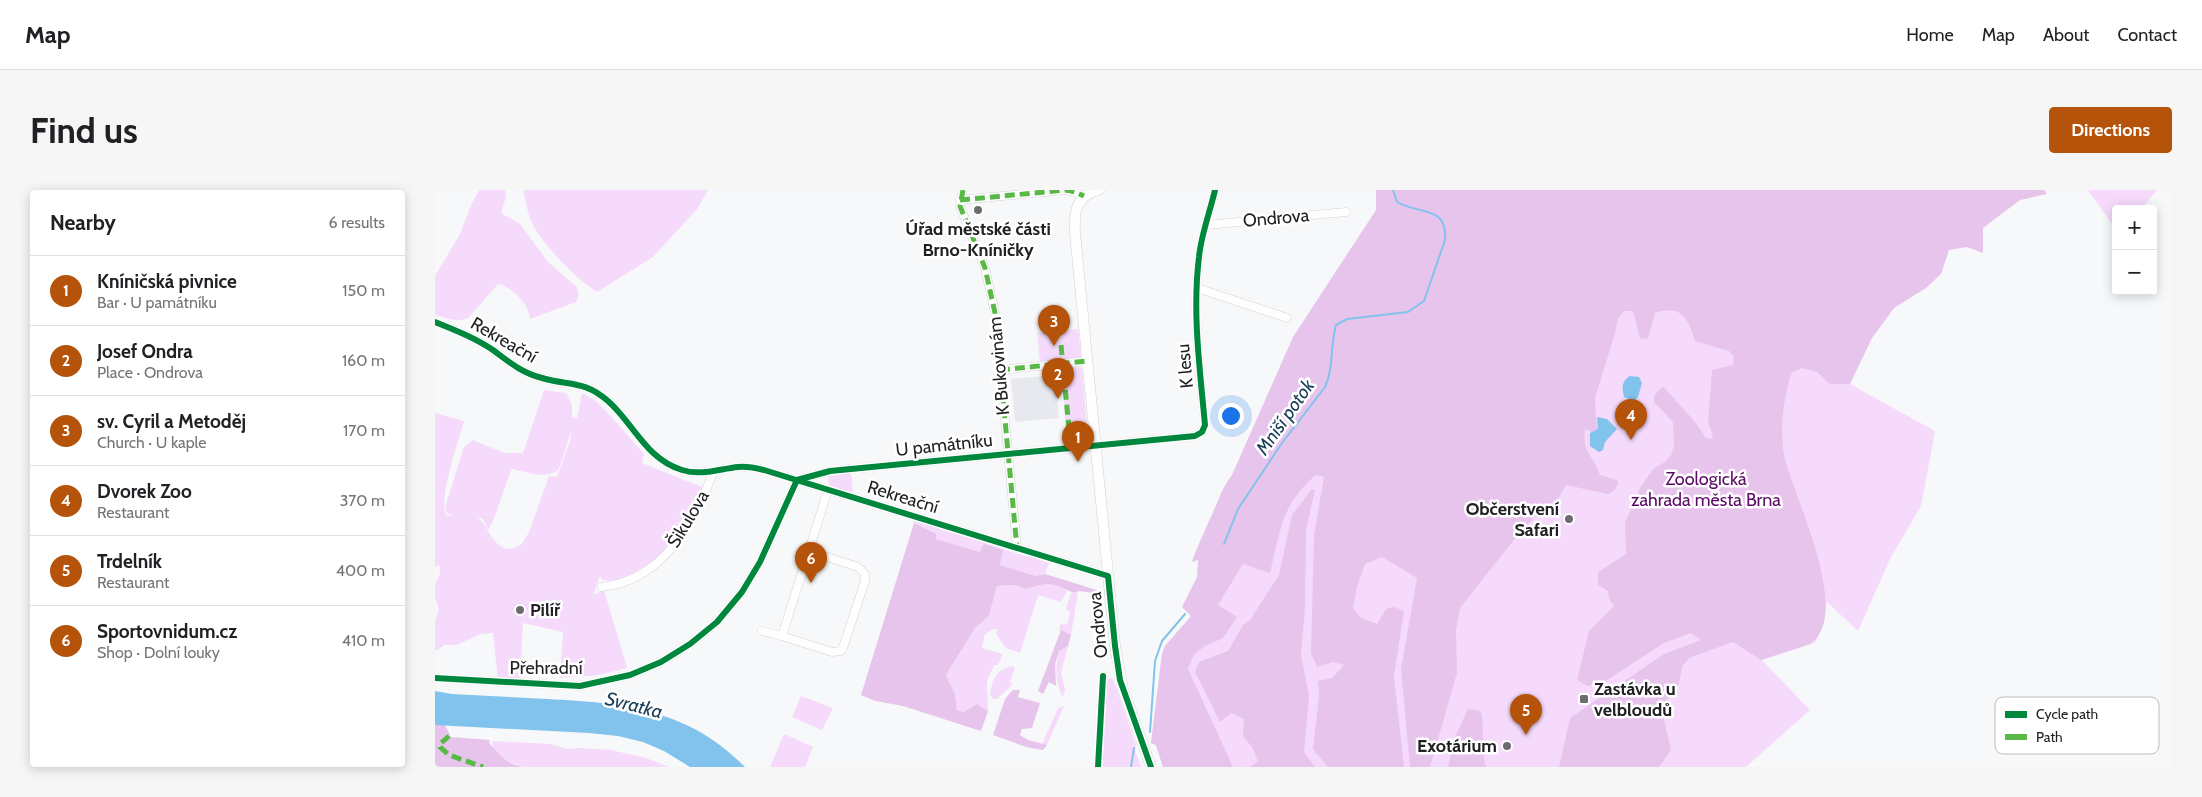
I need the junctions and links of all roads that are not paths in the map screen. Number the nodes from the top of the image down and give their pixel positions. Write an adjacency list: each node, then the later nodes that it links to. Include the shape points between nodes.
1 (963, 190): 5 (street)
2 (1099, 190): 4 (street)
3 (1215, 190): 7 (street, K lesu)
4 (1084, 196): 5 (street, via 1065,190); 11 (street, Ondrova, via 1077,206 1074,225)
5 (960, 200): 12 (street, K Bukovinám, via 985,268 995,313)
6 (1347, 212): 7 (street, Ondrova)
7 (1206, 225): 8 (street, K lesu, via 1199,255)
8 (1197, 288): 9 (street); 13 (street, K lesu, via 1195,312 1205,424 1202,432 1195,436)
9 (1287, 318)
10 (435, 324): 15 (street, Rekreační, via 461,332 515,368 542,378 584,385 608,402 645,446 680,470 693,473)
11 (1087, 361): 12 (street); 13 (street, Ondrova)
12 (1000, 370): 14 (street, K Bukovinám)
13 (1095, 446): 14 (street, U památníku); 20 (street, Ondrova)
14 (1008, 454): 16 (street, U památníku, via 830,472); 18 (street, K Bukovinám)
15 (715, 471): 16 (street, Rekreační, via 740,466); 21 (street, Šikulova, via 684,534 668,553 648,570 624,582)
16 (797, 480): 17 (street, Rekreační); 24 (street, Přehradní, via 760,562 742,592 717,622 661,662 630,675 580,686)
17 (828, 490): 18 (street, Rekreační); 19 (street)
18 (1017, 548): 20 (street, Rekreační)
19 (809, 551): 23 (street); 23 (street, via 858,567 865,574 865,581 841,651 832,652)
20 (1108, 576): 25 (street, Ondrova, via 1119,671)
21 (602, 586)
22 (762, 631): 23 (street)
23 (782, 636)
24 (435, 678)
25 (1151, 767)

